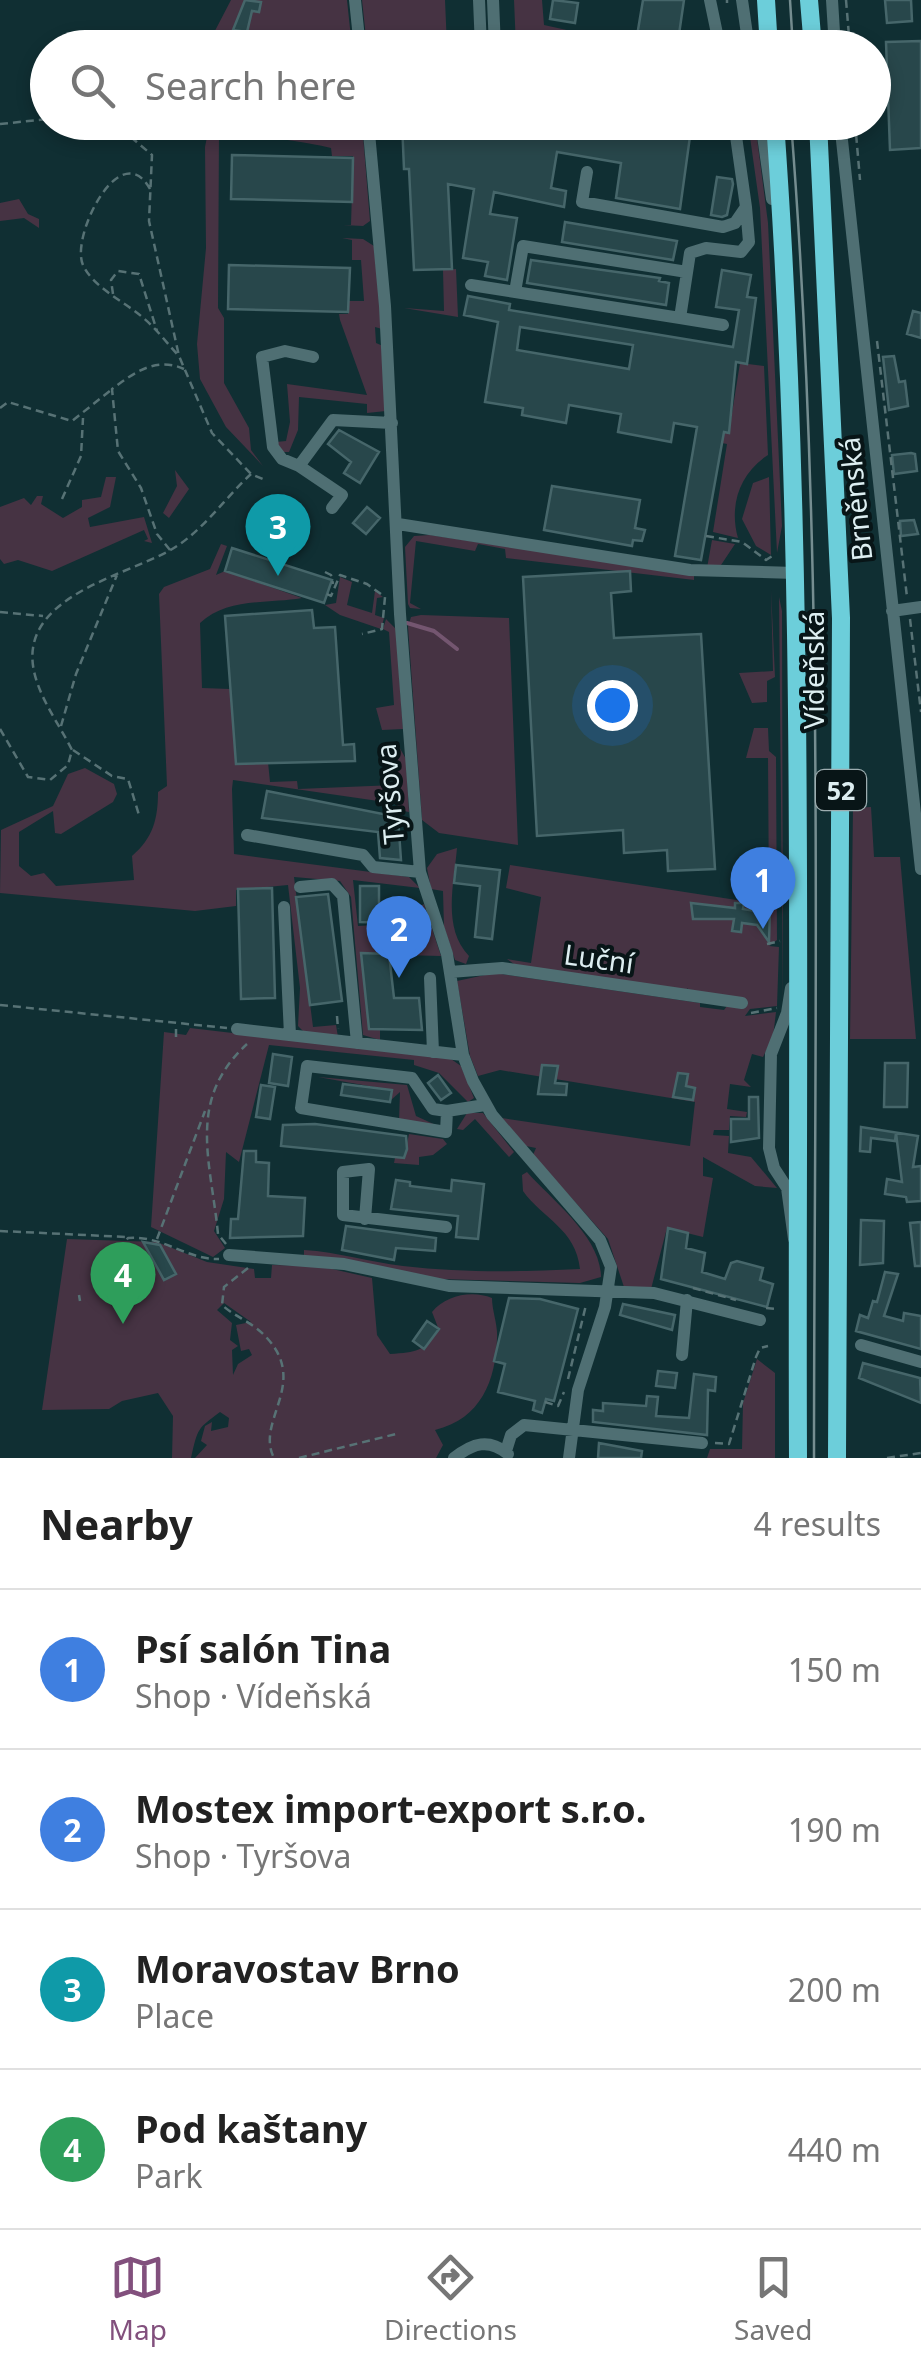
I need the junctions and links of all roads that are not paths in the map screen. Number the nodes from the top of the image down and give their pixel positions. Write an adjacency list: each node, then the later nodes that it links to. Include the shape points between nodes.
1 (356, 0): 9 (street)
2 (480, 0): 10 (street)
3 (493, 0): 11 (street)
4 (710, 0): 12 (street)
5 (766, 0): 14 (highway)
6 (808, 0): 15 (highway)
7 (832, 0): 16 (street)
8 (732, 1): 13 (street)
9 (358, 30)
10 (481, 30)
11 (494, 30)
12 (716, 30)
13 (742, 30)
14 (768, 30)
15 (811, 30)
16 (834, 30)
17 (369, 140): 32 (street, Tyršova)
18 (737, 140): 24 (street)
19 (764, 140): 25 (street, Vídeňská)
20 (776, 140): 25 (highway, Vídeňská / 52)
21 (819, 140): 71 (highway, Vídeňská / 52, via 841,618)
22 (842, 140): 38 (street, Brněnská)
23 (587, 172): 24 (street, via 582,202 723,228)
24 (746, 207): 26 (street, via 749,242 741,252 698,248 690,253)
25 (780, 256): 36 (highway, Vídeňská / 52)
26 (687, 272): 28 (street, via 523,246); 29 (street)
27 (471, 285): 28 (street)
28 (515, 292): 29 (street)
29 (680, 318): 30 (street)
30 (722, 325)
31 (313, 357): 33 (street, via 285,351 262,357 273,447)
32 (392, 423): 33 (street, via 333,420); 35 (street, Tyršova)
33 (300, 466): 34 (street, via 342,495)
34 (332, 508)
35 (398, 524): 36 (street, via 690,570); 41 (street, Tyršova)
36 (795, 573): 43 (highway, Vídeňská / 52)
37 (915, 608): 38 (street)
38 (892, 611): 40 (street, Brněnská)
39 (247, 835): 41 (street)
40 (921, 869)
41 (420, 872): 45 (street, Tyršova)
42 (300, 887): 50 (street, via 332,884 343,896)
43 (801, 902): 57 (highway, Vídeňská / 52); 57 (street, via 792,928 787,1013 771,1054 769,1148 787,1188)
44 (284, 907): 49 (street)
45 (450, 972): 47 (street, Luční, via 502,968); 52 (street, Tyršova)
46 (430, 978): 51 (street)
47 (739, 1003)
48 (237, 1029): 49 (street)
49 (290, 1035): 50 (street)
50 (358, 1043): 51 (street)
51 (434, 1052): 52 (street)
52 (463, 1056): 53 (street, Tyršova)
53 (485, 1105): 54 (street); 59 (street, Tyršova, via 600,1240 611,1267)
54 (447, 1111): 54 (street, via 433,1109 412,1078 307,1066 301,1108 446,1132)
55 (366, 1219): 56 (street)
56 (446, 1227)
57 (798, 1252): 70 (highway, Vídeňská / 52)
58 (229, 1256): 59 (street, via 344,1264 449,1286)
59 (601, 1291): 60 (street); 65 (street, Tyršova)
60 (690, 1294): 61 (street); 63 (street)
61 (763, 1314)
62 (861, 1346): 64 (street)
63 (682, 1355)
64 (921, 1362)
65 (570, 1432): 66 (street); 67 (street, via 524,1426 511,1434); 69 (street, Tyršova)
66 (702, 1443)
67 (508, 1454): 68 (street, via 492,1443 473,1444)
68 (455, 1458)
69 (569, 1458)
70 (795, 1458)
71 (837, 1458)

